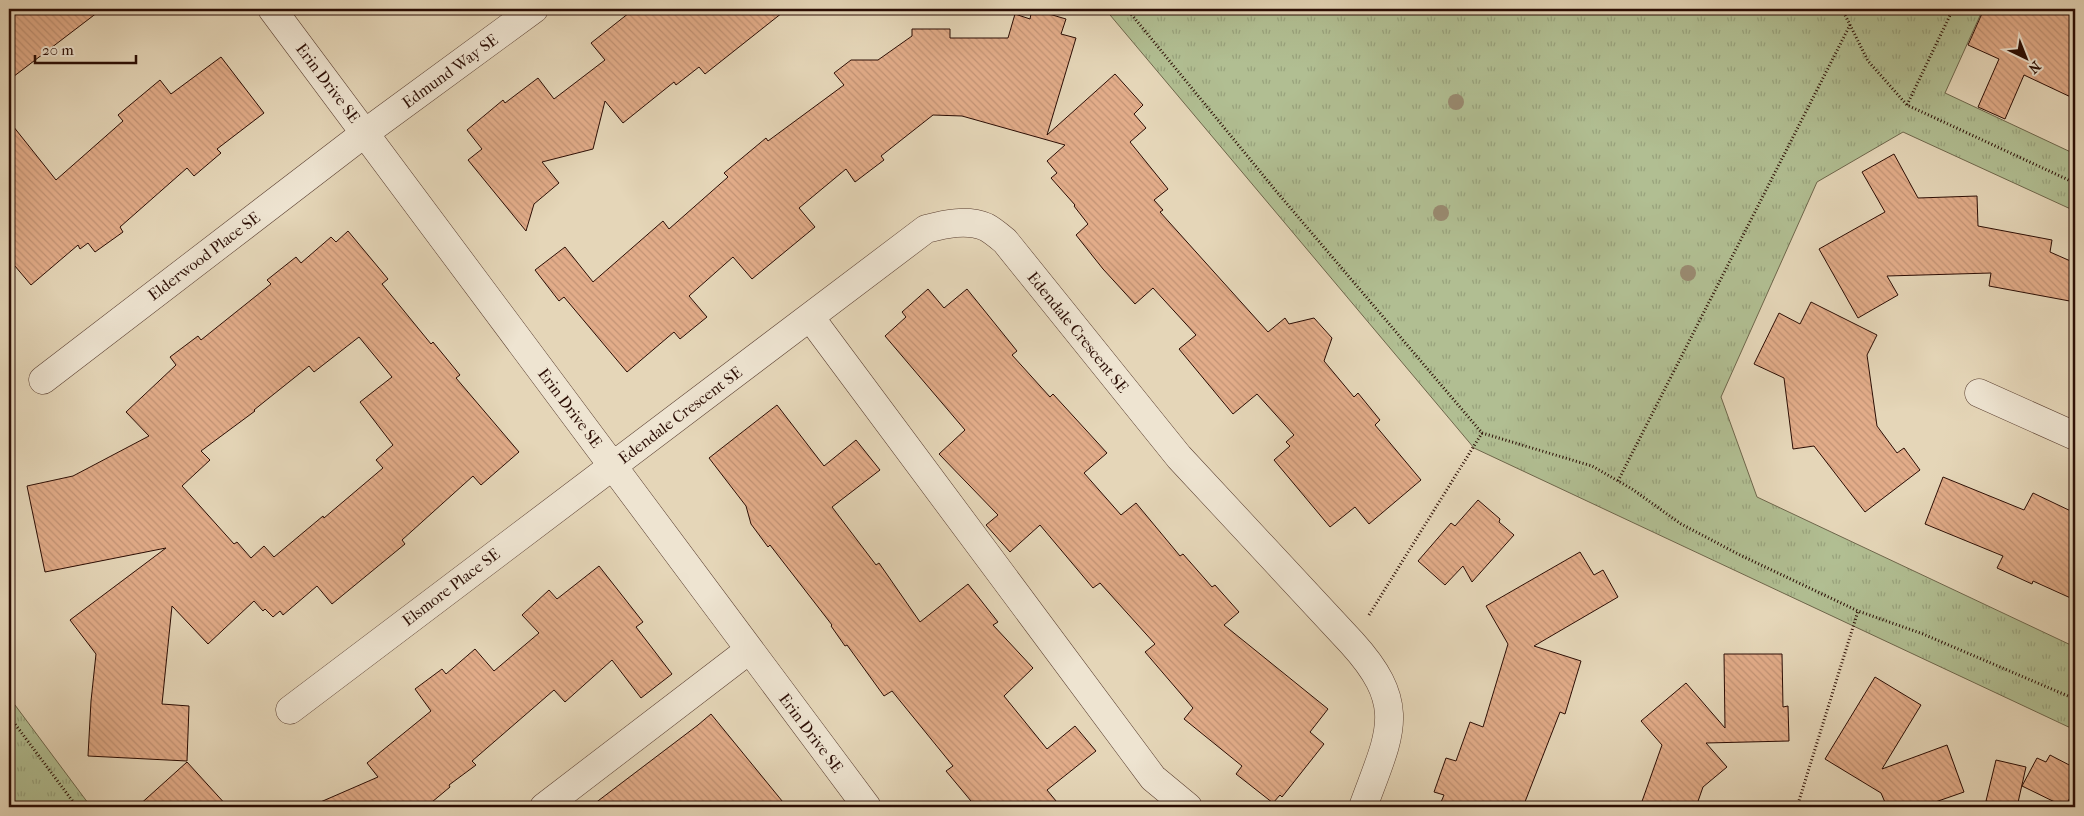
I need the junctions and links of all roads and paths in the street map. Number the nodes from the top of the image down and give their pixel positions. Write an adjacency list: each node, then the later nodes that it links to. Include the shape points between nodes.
1 (272, 9): 8 (street, Erin Drive SE)
2 (534, 9): 8 (street, Edmund Way SE)
3 (1127, 9): 13 (path, via 1276,191)
4 (1842, 9): 6 (path)
5 (1953, 9): 7 (path)
6 (1850, 25): 7 (path, via 1868,61); 16 (path)
7 (1907, 105): 9 (path)
8 (365, 133): 11 (street, Elderwood Place SE); 15 (street, Erin Drive SE)
9 (2075, 183)
10 (810, 317): 15 (street, Edendale Crescent SE); 18 (street, Edendale Crescent SE, via 926,229 963,222 986,227 1005,241 1179,457); 26 (street, via 1153,778)
11 (44, 380)
12 (1978, 393): 14 (street)
13 (1482, 433): 16 (path, via 1592,466); 18 (path)
14 (2075, 436)
15 (612, 465): 19 (street, Erin Drive SE); 21 (street, Elsmore Place SE)
16 (1618, 481): 17 (path, via 1681,524)
17 (1858, 611): 20 (path, via 1923,634); 28 (path)
18 (1352, 643): 27 (street, Edendale Crescent SE, via 1377,674 1387,696 1390,714 1388,737)
19 (749, 650): 24 (street); 25 (street, Erin Drive SE)
20 (2075, 699)
21 (290, 710)
22 (9, 716): 23 (path)
23 (77, 807)
24 (544, 807)
25 (867, 807)
26 (1188, 807)
27 (1363, 807)
28 (1797, 807)

